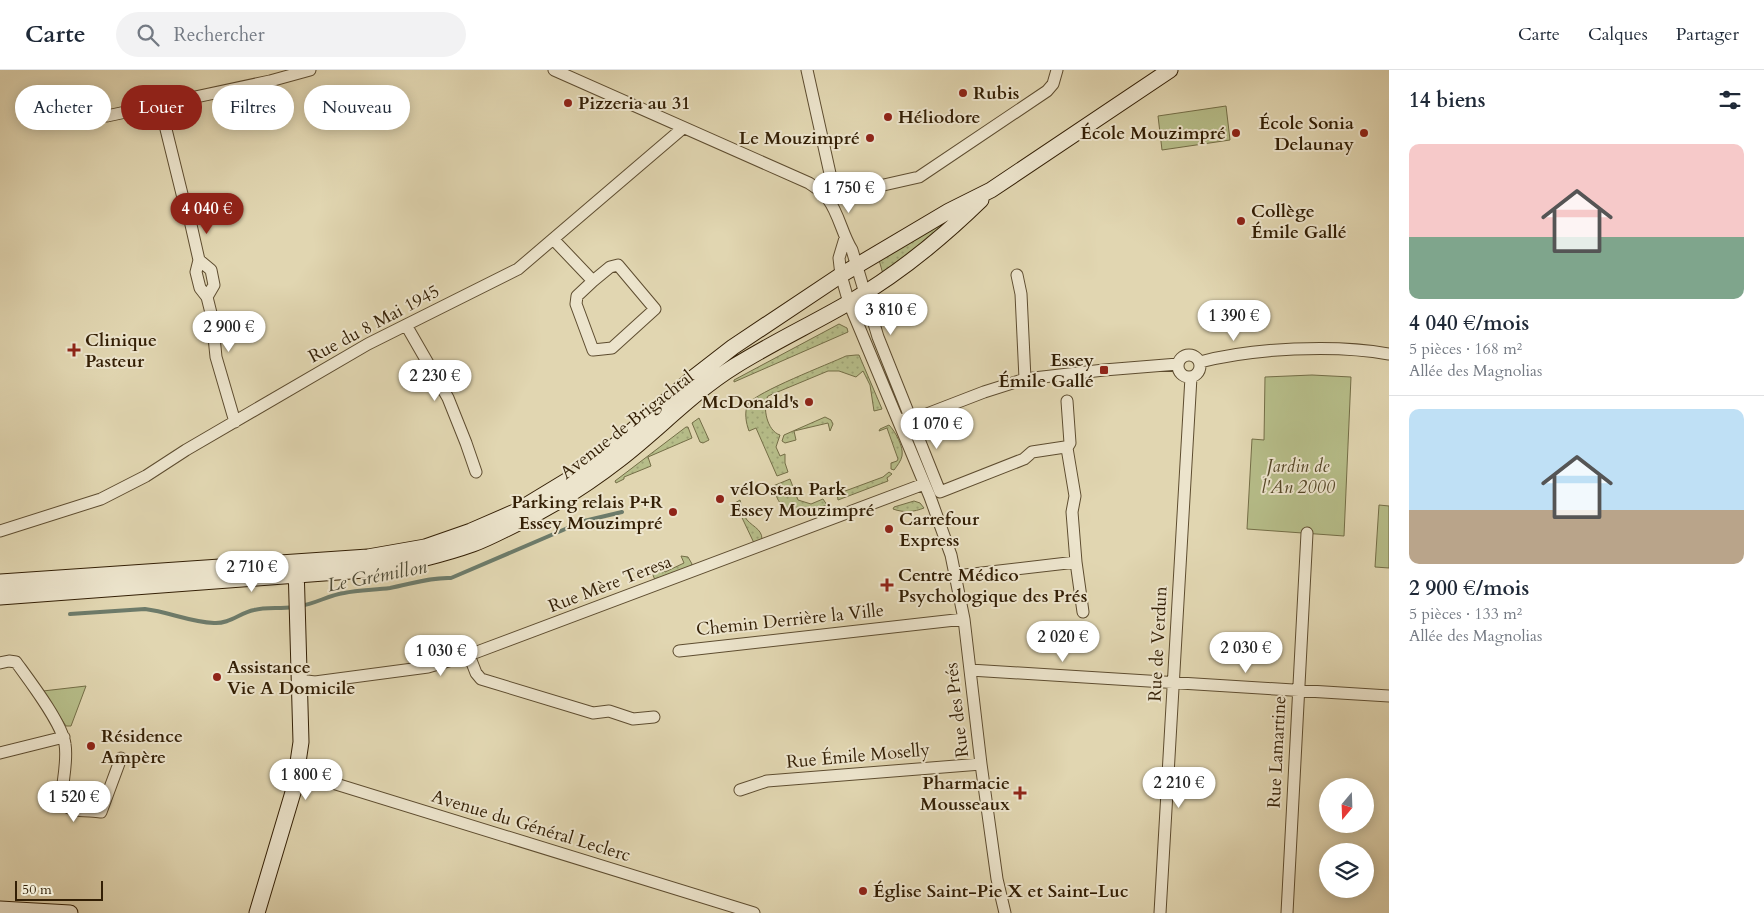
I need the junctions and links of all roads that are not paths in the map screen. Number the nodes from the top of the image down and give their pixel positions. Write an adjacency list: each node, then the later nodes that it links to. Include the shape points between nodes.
1 (310, 70): 6 (street)
2 (554, 70): 7 (street)
3 (807, 70): 11 (street)
4 (1057, 70): 11 (street, via 1047,91 919,177)
5 (1170, 70): 9 (main road, Avenue de Brigachtal)
6 (202, 96)
7 (683, 128): 11 (street, via 809,183); 14 (street, Rue du 8 Mai 1945)
8 (166, 130): 10 (street)
9 (991, 190): 15 (main road, Avenue de Brigachtal); 19 (main road, Avenue de Brigachtal, via 950,230)
10 (183, 198)
11 (832, 198): 13 (street)
12 (189, 216): 30 (street, via 199,260 211,270 214,285 207,297 216,357)
13 (845, 238): 15 (street); 16 (street, Rue des Prés, via 839,254)
14 (553, 239): 18 (street); 21 (street, Rue du 8 Mai 1945, via 518,269)
15 (857, 266): 16 (main road, Avenue de Brigachtal); 19 (street)
16 (841, 275): 20 (street, Rue des Prés); 40 (main road, Avenue de Brigachtal, via 720,356 597,461 517,511 425,547)
17 (1017, 275): 26 (street, via 1021,294)
18 (593, 281): 18 (street, via 577,296 576,304 594,350 612,348 655,309 618,265 610,267)
19 (864, 294): 20 (main road, Avenue de Brigachtal); 29 (street)
20 (849, 303): 28 (street, Rue des Prés); 40 (main road, Avenue de Brigachtal, via 734,367 594,480 518,524 475,544 378,569)
21 (406, 325): 30 (street, Rue du 8 Mai 1945); 33 (street, via 448,398)
22 (1389, 354): 23 (street, via 1295,350 1247,353)
23 (1200, 362): 24 (street, via 1195,356 1188,355); 25 (street, via 1197,374)
24 (1178, 364): 25 (street, via 1180,372); 26 (street)
25 (1191, 377): 51 (street, Rue de Verdun)
26 (1025, 379): 29 (street)
27 (1067, 401): 31 (street, via 1070,443)
28 (897, 418): 29 (street); 34 (street, Rue des Prés)
29 (910, 419): 32 (street)
30 (235, 422): 37 (street, Rue du 8 Mai 1945, via 101,499)
31 (1067, 448): 35 (street, via 1032,452 1024,459); 39 (street, via 1075,496 1072,512)
32 (929, 468): 34 (street); 35 (street)
33 (476, 472)
34 (924, 484): 36 (street, Rue des Prés); 47 (street, Rue Mère Teresa)
35 (940, 492): 36 (street)
36 (933, 505): 41 (street, Rue des Prés)
37 (0, 531)
38 (1307, 533): 52 (street, Rue Lamartine)
39 (1076, 562): 41 (street); 44 (street)
40 (296, 568): 42 (main road, Avenue de Brigachtal); 43 (main road, Avenue de Brigachtal); 50 (main road)
41 (956, 576): 45 (street, Rue des Prés)
42 (0, 582)
43 (0, 597)
44 (1083, 612)
45 (964, 619): 46 (street, Chemin Derrière la Ville); 49 (street, Rue des Prés)
46 (679, 650)
47 (469, 655): 50 (street, Rue Mère Teresa, via 409,670 315,682); 54 (street, via 481,679 593,713 609,710 633,719)
48 (0, 663): 55 (street, via 16,662)
49 (970, 670): 51 (street); 58 (street, Rue des Prés)
50 (299, 680): 59 (main road, via 301,742)
51 (1173, 683): 52 (street); 66 (street, Rue de Verdun)
52 (1298, 690): 53 (street); 67 (street, Rue Lamartine)
53 (1389, 696)
54 (654, 717)
55 (64, 737): 56 (street); 57 (street, via 61,802 67,808 101,812)
56 (0, 753)
57 (121, 758)
58 (981, 764): 60 (street, Rue Émile Moselly, via 767,781); 65 (street, Rue des Prés, via 997,880)
59 (297, 772): 63 (main road); 64 (street, Avenue du Général Leclerc)
60 (740, 790)
61 (0, 909): 62 (main road)
62 (70, 913)
63 (257, 913)
64 (754, 913)
65 (1005, 913)
66 (1160, 913)
67 (1287, 913)

